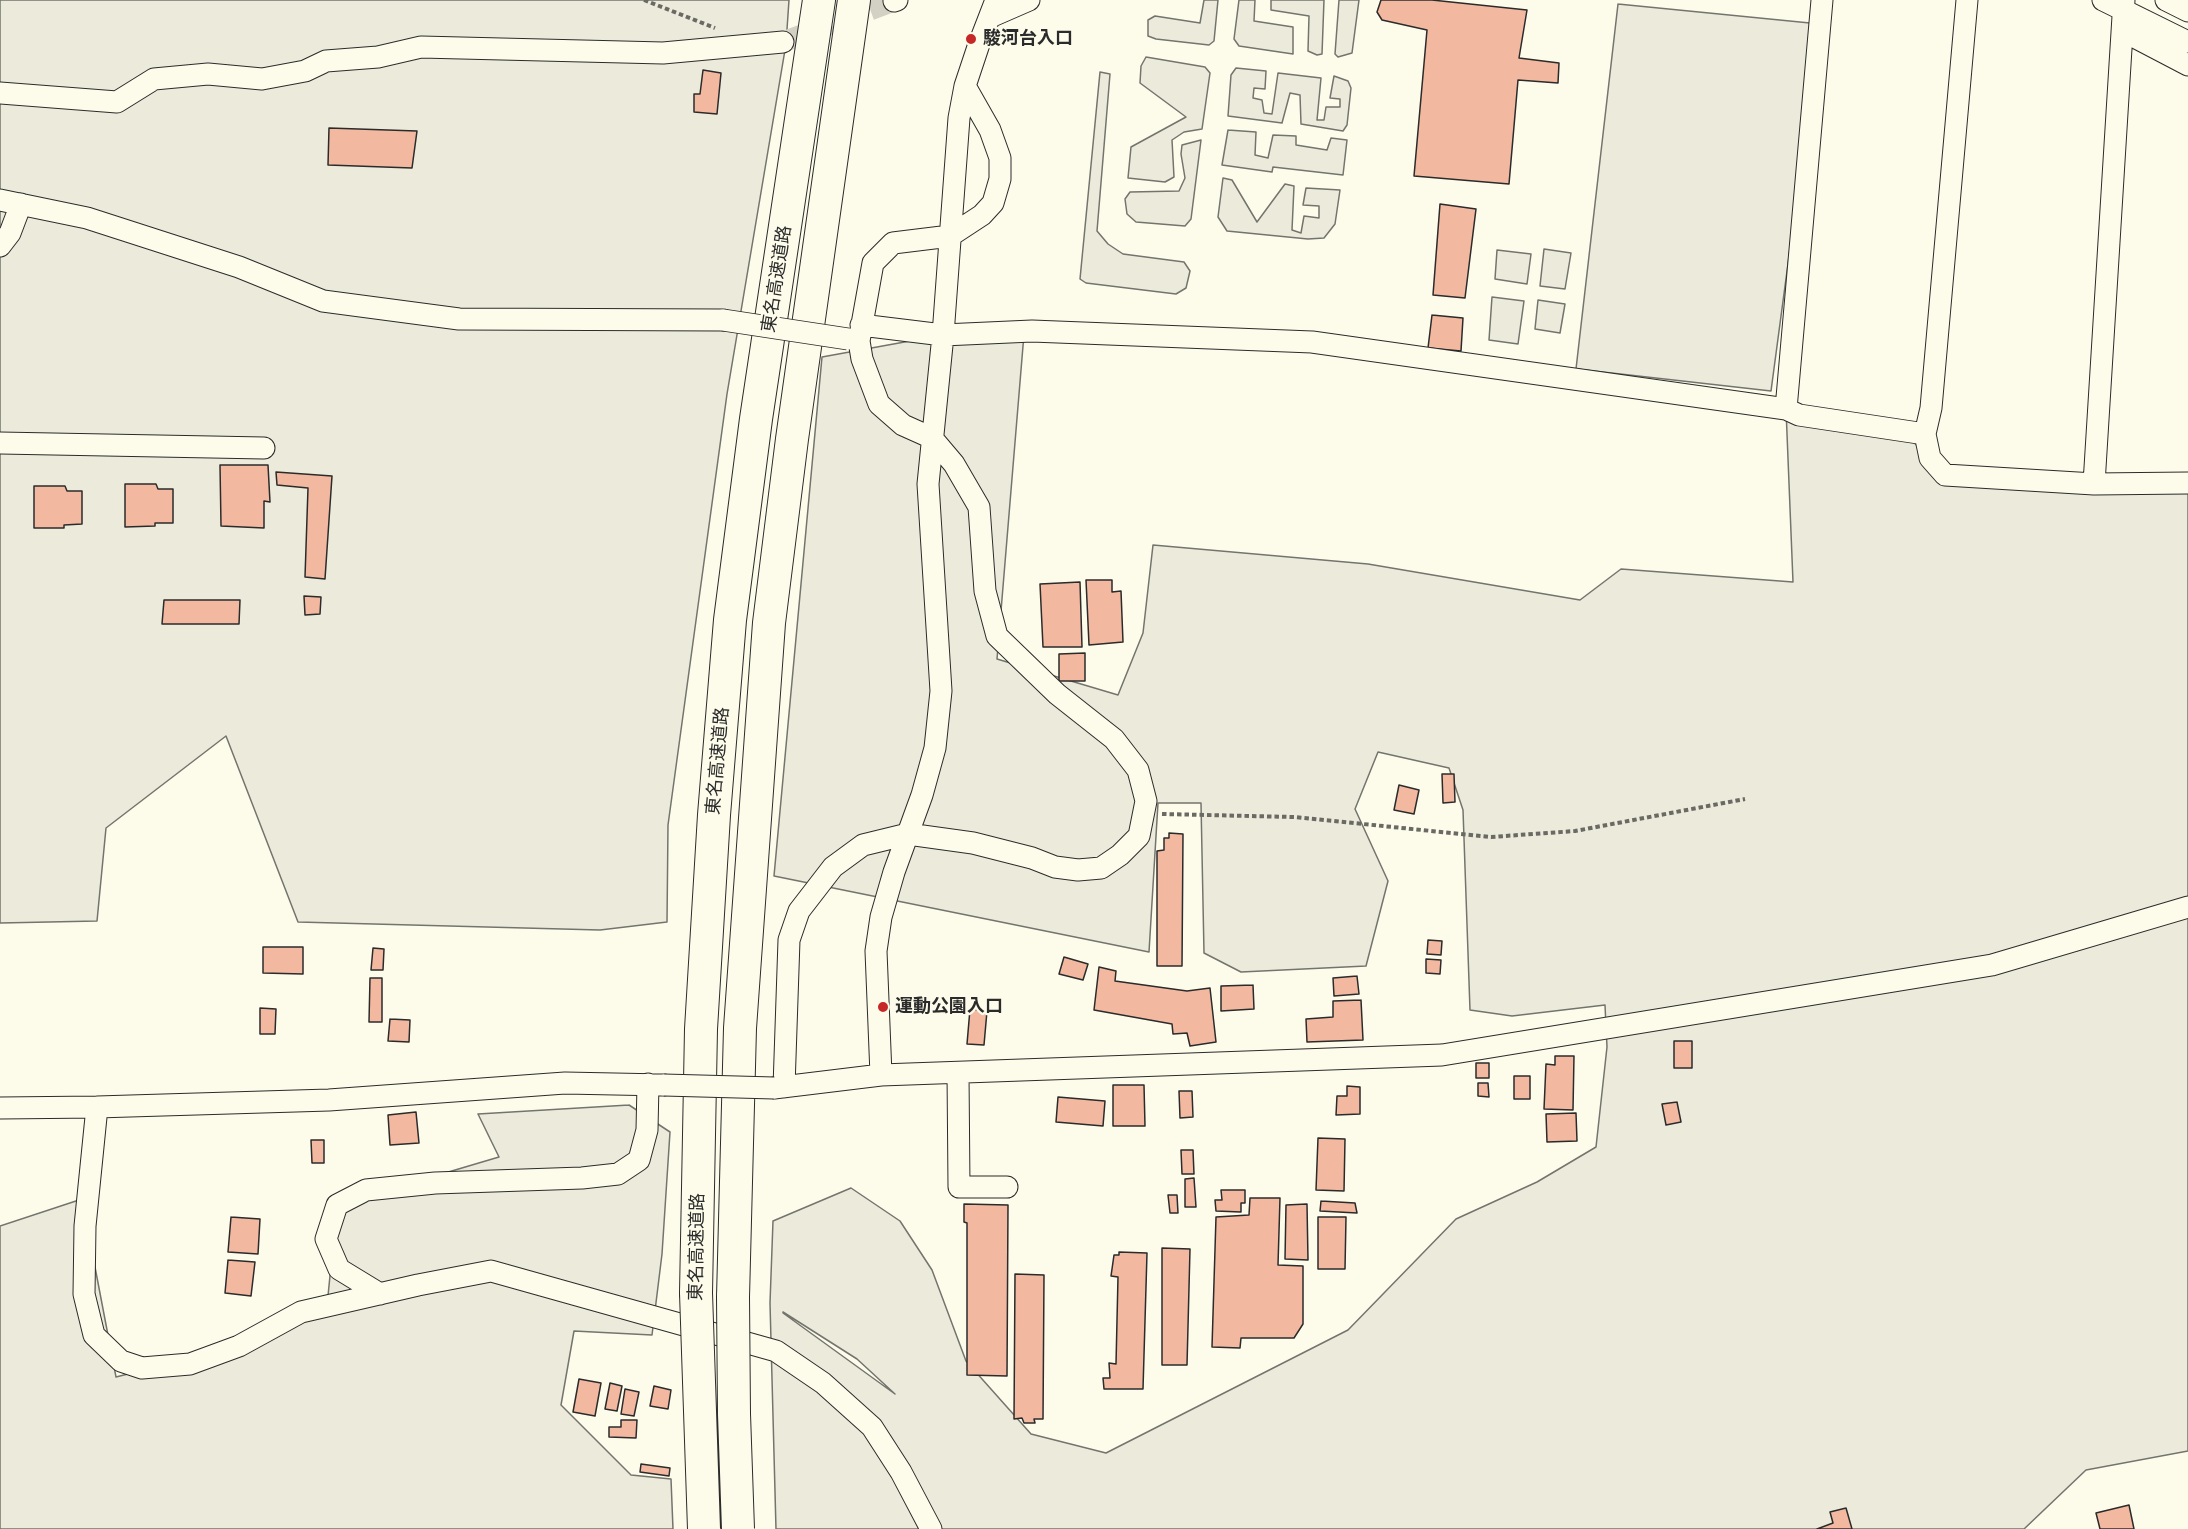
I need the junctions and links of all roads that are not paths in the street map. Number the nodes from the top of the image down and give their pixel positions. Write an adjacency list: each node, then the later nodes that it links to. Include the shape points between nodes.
1 (819, 0): 38 (highway, 東名高速道路, bridge, via 756,418 730,620 714,814 701,1029 696,1293)
2 (854, 0): 39 (highway, 東名高速道路, bridge, via 769,623 740,1028 733,1297)
3 (1029, 0): 8 (street)
4 (1822, 0): 21 (street)
5 (1967, 0): 22 (street, via 1931,408)
6 (2103, 0): 10 (street)
7 (2166, 0): 9 (street)
8 (993, 8): 14 (street)
9 (2188, 11)
10 (2124, 14): 12 (street); 13 (street); 27 (street)
11 (783, 42): 15 (street, via 663,53 421,47 378,57 326,61 305,71 262,79 208,74 154,79 117,102)
12 (2188, 42)
13 (2188, 65)
14 (965, 86): 17 (street); 17 (street, via 990,130 1000,158 1000,179 993,203)
15 (0, 93)
16 (10, 202): 18 (street, via 10,233); 19 (street, bridge, via 87,218 239,267 323,301 459,319 723,320)
17 (950, 236): 19 (street, via 893,243 873,263); 20 (street)
18 (0, 246)
19 (856, 335): 20 (street); 23 (street, via 879,404 903,424)
20 (943, 335): 21 (street, via 1032,331 1312,342); 23 (street)
21 (1786, 409): 22 (street, via 1799,415)
22 (1925, 434): 27 (street, via 1930,458 1944,475)
23 (932, 438): 28 (street, via 928,484 941,691 935,748); 28 (street, via 954,464 979,507 985,591 997,636 1057,694 1114,739 1138,770 1146,801 1139,836 1101,868 1055,867 973,843)
24 (0, 442): 25 (street)
25 (264, 447)
26 (2188, 483): 27 (street)
27 (2094, 484)
28 (908, 834): 31 (street, via 881,917 876,951); 33 (street, via 863,845 833,867 799,911 789,940)
29 (2188, 907): 30 (street, via 1992,965 1442,1055)
30 (958, 1073): 31 (street); 36 (street, via 959,1187)
31 (881, 1075): 33 (street)
32 (656, 1084): 33 (street, bridge); 34 (street, via 565,1083 329,1100); 37 (street, via 639,1160 618,1174 366,1190 337,1205 327,1239 339,1269)
33 (779, 1087)
34 (97, 1107): 35 (street); 37 (street, via 85,1226 84,1294 94,1335 121,1361 142,1368 190,1364 239,1346 301,1312)
35 (0, 1108)
36 (1007, 1187)
37 (380, 1294): 40 (street, via 491,1271 776,1351 823,1383 872,1427)
38 (704, 1529)
39 (738, 1529)
40 (932, 1529)

